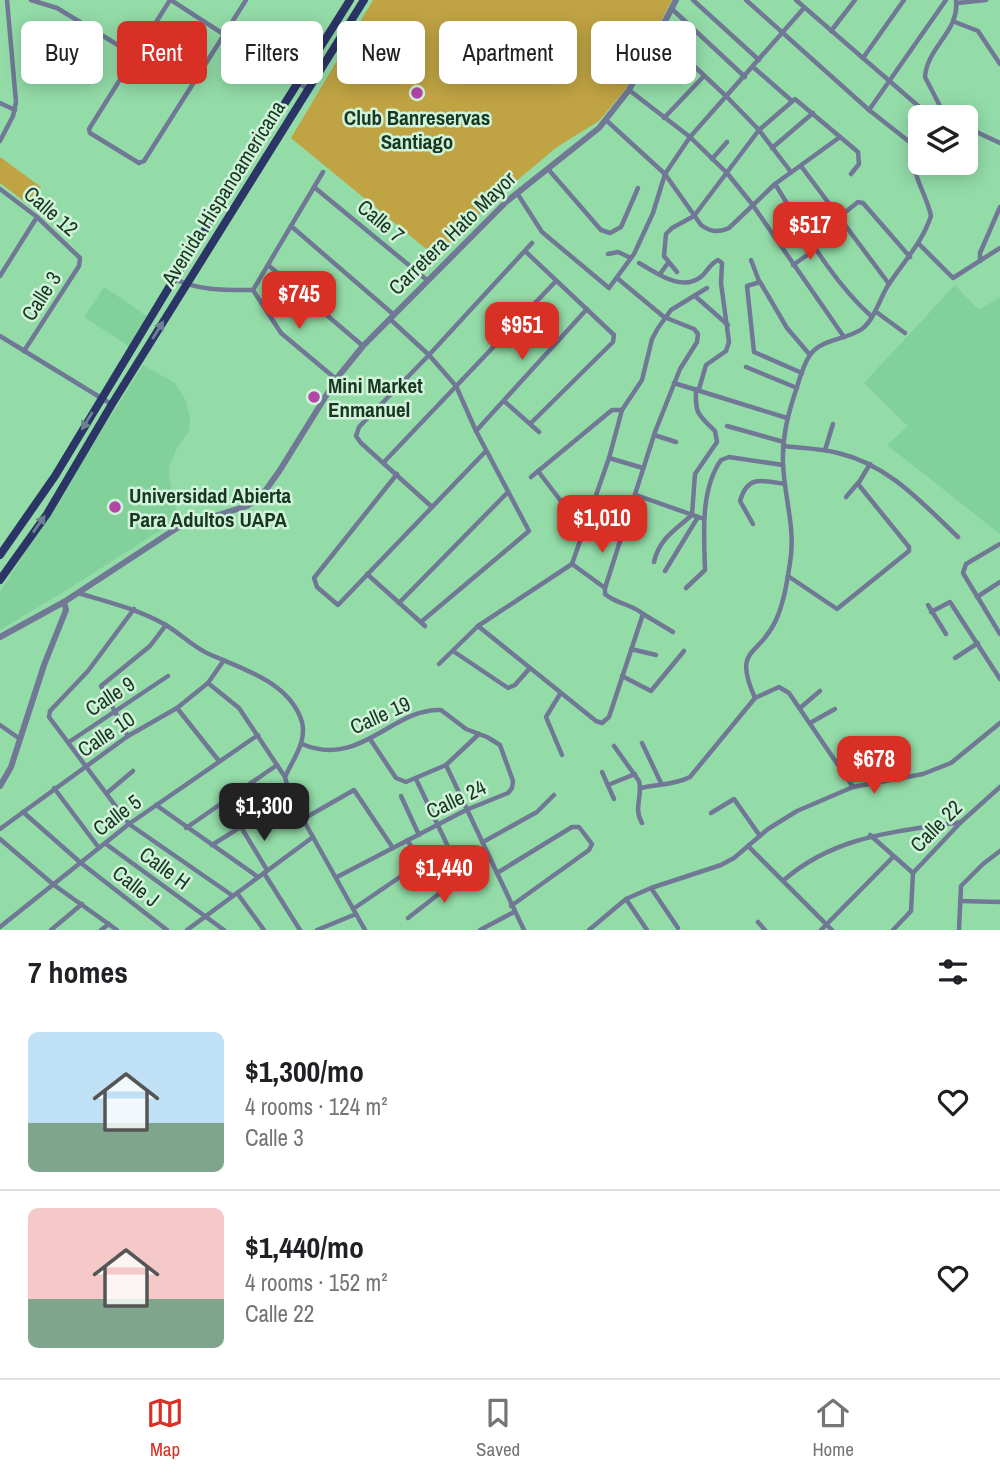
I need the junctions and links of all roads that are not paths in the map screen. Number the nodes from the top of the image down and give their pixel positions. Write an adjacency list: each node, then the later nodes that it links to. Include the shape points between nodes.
1 (7, 0): 50 (street)
2 (32, 0): 28 (street, via 57,8)
3 (171, 0): 19 (street); 24 (street)
4 (246, 0): 20 (street)
5 (350, 0): 27 (main road, Avenida Hispanoamericana)
6 (364, 0): 43 (main road, Avenida Hispanoamericana)
7 (676, 0): 17 (street, Carretera Hato Mayor)
8 (693, 0): 31 (street)
9 (746, 0): 25 (street)
10 (796, 0): 18 (street)
11 (847, 0): 15 (street)
12 (904, 0): 29 (street)
13 (946, 0): 37 (street)
14 (986, 0): 16 (street)
15 (854, 2): 23 (street)
16 (957, 2): 22 (street)
17 (671, 8): 21 (street, Carretera Hato Mayor); 36 (street)
18 (804, 8): 23 (street); 25 (street)
19 (158, 21)
20 (232, 21)
21 (664, 21)
22 (955, 22): 32 (street, via 978,31); 49 (street, via 925,69)
23 (831, 31): 29 (street)
24 (221, 32)
25 (782, 34): 31 (street); 51 (street)
26 (221, 39): 30 (street)
27 (323, 42)
28 (117, 44)
29 (863, 58): 37 (street)
30 (207, 60)
31 (759, 60): 33 (street)
32 (1000, 64)
33 (753, 67): 36 (street); 46 (street)
34 (696, 69): 35 (street)
35 (704, 76): 45 (street); 53 (street)
36 (745, 77): 45 (street)
37 (891, 82): 48 (street); 51 (street)
38 (118, 84): 39 (street, via 90,133 141,163)
39 (192, 84)
40 (296, 84): 103 (main road, Avenida Hispanoamericana)
41 (300, 84): 43 (street)
42 (632, 84): 44 (street, Carretera Hato Mayor)
43 (309, 89): 108 (main road, Avenida Hispanoamericana)
44 (629, 90): 53 (street); 54 (street, Carretera Hato Mayor)
45 (727, 97): 55 (street); 57 (street)
46 (794, 100): 52 (street); 55 (street)
47 (0, 103): 50 (street)
48 (919, 105)
49 (939, 105)
50 (15, 110): 59 (street)
51 (869, 110): 60 (street)
52 (813, 113): 58 (street); 63 (street)
53 (664, 118): 57 (street)
54 (606, 119): 66 (street, Carretera Hato Mayor); 70 (street)
55 (759, 130): 63 (street); 69 (street)
56 (978, 132): 62 (street)
57 (690, 137): 64 (street); 70 (street)
58 (841, 137): 65 (street); 71 (street, via 860,157)
59 (0, 141)
60 (908, 141)
61 (727, 142): 64 (street)
62 (1000, 142)
63 (772, 148): 68 (street)
64 (712, 159): 69 (street)
65 (801, 166): 68 (street); 82 (street)
66 (548, 169): 76 (street, via 601,230 610,233 621,227); 77 (street, Carretera Hato Mayor)
67 (323, 172): 74 (street)
68 (791, 172): 73 (street)
69 (727, 173): 78 (street); 80 (street)
70 (665, 174): 80 (street); 92 (street, via 653,213)
71 (851, 174)
72 (916, 175): 85 (street, via 931,216)
73 (775, 184): 78 (street); 86 (street)
74 (314, 187): 83 (street); 104 (street, Calle 7)
75 (0, 188): 81 (street, Calle 12)
76 (638, 188)
77 (517, 193): 102 (street, via 542,232 607,288); 104 (street, Carretera Hato Mayor)
78 (752, 204): 80 (street, via 722,231 709,231); 98 (street)
79 (1000, 207): 94 (street)
80 (694, 216): 96 (street, via 666,234 663,245)
81 (37, 217): 91 (street, Calle 12); 101 (street)
82 (839, 220): 86 (street); 90 (street, via 858,202 863,203); 107 (street)
83 (290, 226): 97 (street); 114 (street)
84 (532, 243): 88 (street)
85 (919, 244): 90 (street); 94 (street, via 953,278)
86 (814, 246): 98 (street); 115 (street, via 854,301)
87 (1000, 248): 94 (street)
88 (525, 251): 105 (street); 123 (street)
89 (608, 254): 92 (street, via 618,252)
90 (910, 257): 107 (street)
91 (80, 258): 122 (street, Calle 3)
92 (631, 258): 102 (street)
93 (751, 260): 106 (street)
94 (980, 261)
95 (639, 263): 100 (street)
96 (668, 263): 99 (street); 100 (street)
97 (268, 265): 110 (street); 121 (street)
98 (793, 265): 120 (street)
99 (677, 272)
100 (660, 274): 117 (street, via 682,283 703,275 718,260 722,263)
101 (0, 276)
102 (617, 278): 116 (street)
103 (174, 279): 108 (street); 132 (main road, Avenida Hispanoamericana)
104 (427, 280): 114 (street, Carretera Hato Mayor)
105 (556, 281): 112 (street); 129 (street)
106 (760, 281): 124 (street, via 787,328); 126 (street, via 746,287 753,350)
107 (889, 284): 113 (street)
108 (186, 285): 110 (street); 134 (main road, Avenida Hispanoamericana, one-way to 108)
109 (708, 288): 111 (street)
110 (253, 290): 127 (street, via 281,332)
111 (695, 296): 116 (street); 117 (street)
112 (587, 309): 133 (street); 137 (street, via 614,335 613,342)
113 (875, 310): 115 (street); 118 (street)
114 (391, 316): 121 (street, Carretera Hato Mayor); 123 (street)
115 (872, 316): 120 (street, via 861,330)
116 (664, 317): 128 (street, via 698,334); 135 (street, via 652,339 642,380)
117 (729, 326): 131 (street, via 726,351 706,365)
118 (905, 333)
119 (0, 336): 122 (street)
120 (845, 337): 124 (street)
121 (363, 346): 127 (street, Carretera Hato Mayor)
122 (24, 351): 132 (street)
123 (429, 355): 129 (street); 148 (street, via 359,427 356,436 360,443)
124 (810, 355): 126 (street)
125 (746, 367): 130 (street)
126 (802, 373): 130 (street)
127 (336, 379): 177 (street, Carretera Hato Mayor, via 263,494 247,506 177,528)
128 (674, 383): 131 (street); 142 (street)
129 (456, 386): 140 (street); 148 (street)
130 (797, 388): 136 (street)
131 (697, 389): 136 (street); 161 (street, via 696,410 718,438 695,474)
132 (101, 398): 134 (street); 167 (main road, Avenida Hispanoamericana, one-way to 167, via 55,476)
133 (504, 401): 137 (street); 140 (street)
134 (111, 404): 173 (main road, Avenida Hispanoamericana, one-way to 134, via 47,514)
135 (622, 410): 147 (street); 152 (street, via 612,411)
136 (787, 418): 144 (street)
137 (531, 423): 141 (street)
138 (833, 424): 146 (street)
139 (727, 426): 144 (street)
140 (475, 431): 145 (street)
141 (539, 432)
142 (654, 435): 143 (street); 151 (street)
143 (676, 442)
144 (783, 444): 146 (street); 150 (street)
145 (486, 450): 157 (street); 160 (street)
146 (825, 450): 149 (street)
147 (609, 458): 151 (street); 163 (street)
148 (384, 462): 153 (street)
149 (870, 464): 155 (street); 165 (street, via 901,483)
150 (783, 465): 156 (street); 162 (street, via 729,457 721,460)
151 (643, 468): 158 (street)
152 (538, 471): 154 (street); 163 (street, via 570,513)
153 (397, 474): 160 (street); 171 (street, via 314,579 338,605)
154 (531, 477)
155 (858, 483): 159 (street); 172 (street, via 909,551 838,609)
156 (785, 484): 164 (street, via 757,481 746,487 740,501); 172 (street, via 792,528)
157 (508, 492): 180 (street); 180 (street, via 529,531 423,624)
158 (635, 495): 161 (street); 175 (street)
159 (846, 497)
160 (432, 507): 171 (street)
161 (692, 515): 162 (street); 168 (street, via 662,541)
162 (701, 518): 170 (street); 176 (street, via 705,570)
163 (587, 519): 169 (street)
164 (752, 524)
165 (958, 537)
166 (1000, 544): 178 (street, via 964,568)
167 (0, 555)
168 (654, 562)
169 (572, 564): 175 (street); 186 (street)
170 (666, 571)
171 (367, 574): 180 (street)
172 (788, 576): 206 (street, via 775,622 745,666)
173 (0, 580)
174 (1000, 582): 178 (street)
175 (605, 588): 184 (street, via 609,598)
176 (686, 588)
177 (77, 592): 179 (street, Carretera Hato Mayor); 182 (street)
178 (977, 597): 189 (street)
179 (64, 602): 190 (street, Carretera Hato Mayor); 218 (street, via 66,610)
180 (399, 603)
181 (928, 605): 183 (street)
182 (134, 610): 185 (street); 219 (street, via 95,663 48,714)
183 (931, 612): 188 (street); 191 (street, via 950,602)
184 (643, 614): 187 (street); 192 (street)
185 (166, 625): 197 (street); 210 (street, via 131,664 102,684)
186 (478, 626): 193 (street); 199 (street)
187 (673, 632)
188 (946, 634)
189 (1000, 634)
190 (0, 637)
191 (978, 643): 196 (street); 202 (street)
192 (631, 649): 195 (street); 201 (street)
193 (453, 650): 198 (street); 199 (street, via 508,688)
194 (684, 651): 201 (street, via 651,691)
195 (656, 655)
196 (955, 659)
197 (224, 660): 203 (street, Calle 10); 221 (street, via 262,677 285,697 301,720)
198 (439, 664)
199 (528, 669): 205 (street)
200 (168, 676): 210 (street, Calle 9)
201 (622, 676): 205 (street, via 604,722 596,721)
202 (1000, 679)
203 (208, 683): 207 (street, Calle 10); 215 (street, via 239,708)
204 (820, 691): 208 (street)
205 (561, 694): 223 (street, via 546,717)
206 (755, 698): 208 (street, via 783,688); 233 (street, via 691,777 680,783)
207 (177, 708): 216 (street, Calle 10); 224 (street)
208 (800, 708): 211 (street)
209 (835, 709): 211 (street)
210 (115, 713): 216 (street); 219 (street, Calle 9)
211 (810, 723): 240 (street)
212 (1000, 723): 240 (street, via 942,768)
213 (0, 725): 218 (street)
214 (480, 734): 217 (street, Calle 19, via 437,709); 227 (street); 238 (street, Calle 19, via 500,745)
215 (258, 735): 224 (street, Calle 5); 226 (street)
216 (128, 736): 225 (street, Calle 10)
217 (370, 738): 221 (street, Calle 19, via 336,751); 232 (street, via 397,778 406,782)
218 (20, 740): 235 (street)
219 (69, 742): 225 (street)
220 (642, 743): 233 (street)
221 (302, 744): 231 (street)
222 (614, 746): 230 (street)
223 (562, 755)
224 (219, 761): 246 (street, Calle 5)
225 (87, 765): 237 (street, Calle 10); 241 (street)
226 (277, 765): 231 (street); 256 (street)
227 (446, 765): 232 (street); 247 (street)
228 (133, 771): 241 (street)
229 (602, 772): 234 (street)
230 (635, 774): 234 (street); 239 (street)
231 (285, 777): 243 (street)
232 (416, 779): 254 (street)
233 (661, 783): 239 (street)
234 (608, 785): 245 (street)
235 (0, 786)
236 (1000, 787): 251 (street, Calle 22)
237 (54, 788): 248 (street, Calle 10); 269 (street)
238 (512, 788): 247 (street, Calle 24)
239 (641, 788): 252 (street, via 637,815)
240 (853, 788): 260 (street, via 797,811)
241 (106, 793): 253 (street)
242 (554, 794): 264 (street, via 537,812)
243 (290, 796): 250 (street); 255 (street)
244 (401, 796): 258 (street)
245 (614, 799)
246 (156, 805): 253 (street, Calle 5); 256 (street)
247 (467, 810): 254 (street, Calle 24); 264 (street)
248 (23, 812): 257 (street, Calle 10); 275 (street, Calle J)
249 (711, 813): 260 (street, via 734,799)
250 (305, 818): 261 (street); 270 (street, via 354,790)
251 (961, 822): 259 (street); 278 (street, Calle 22)
252 (642, 823)
253 (129, 824): 266 (street, Calle 5); 285 (street)
254 (438, 825): 258 (street, Calle 24); 284 (street, via 461,874)
255 (241, 827): 267 (street); 276 (street)
256 (186, 828): 267 (street)
257 (0, 829)
258 (419, 835): 263 (street, Calle 24)
259 (870, 835): 273 (street); 281 (street, via 818,856)
260 (760, 836): 268 (street)
261 (313, 837): 276 (street); 280 (street)
262 (0, 839): 265 (street)
263 (407, 840): 270 (street, Calle 24); 274 (street)
264 (483, 842): 277 (street)
265 (5, 844): 271 (street); 282 (street)
266 (106, 844): 269 (street, Calle 5); 293 (street, Calle H)
267 (212, 845): 279 (street)
268 (748, 846): 281 (street); 283 (street, via 721,865)
269 (99, 848): 275 (street, Calle 5)
270 (393, 848): 280 (street, Calle 24)
271 (0, 849)
272 (1000, 851): 287 (street, via 961,886)
273 (892, 857): 278 (street); 297 (street)
274 (422, 862): 284 (street); 291 (street)
275 (81, 863): 282 (street, Calle 5); 303 (street, Calle J)
276 (266, 871): 279 (street); 307 (street)
277 (497, 873): 290 (street); 290 (street, via 572,827 579,827 591,841 589,850)
278 (913, 873): 317 (street, Calle 22, via 911,911)
279 (258, 877): 285 (street)
280 (337, 877): 291 (street)
281 (783, 880): 297 (street)
282 (54, 885): 289 (street); 298 (street, Calle 5)
283 (651, 888): 286 (street); 299 (street)
284 (441, 891): 294 (street)
285 (235, 895): 293 (street); 306 (street)
286 (625, 899): 312 (street); 313 (street)
287 (960, 901): 288 (street); 318 (street)
288 (1000, 902)
289 (82, 904): 296 (street); 300 (street)
290 (511, 905): 292 (street)
291 (355, 912): 308 (street); 309 (street)
292 (514, 912): 310 (street); 311 (street)
293 (204, 916): 304 (street); 305 (street, Calle H)
294 (408, 918)
295 (758, 922): 314 (street)
296 (108, 924): 301 (street); 302 (street)
297 (827, 925): 315 (street); 316 (street)
298 (0, 927)
299 (678, 928)
300 (51, 930)
301 (100, 930)
302 (117, 930)
303 (167, 930)
304 (187, 930)
305 (224, 930)
306 (264, 930)
307 (300, 930)
308 (317, 930)
309 (365, 930)
310 (480, 930)
311 (524, 930)
312 (589, 930)
313 (647, 930)
314 (765, 930)
315 (821, 930)
316 (832, 930)
317 (893, 930)
318 (959, 930)

